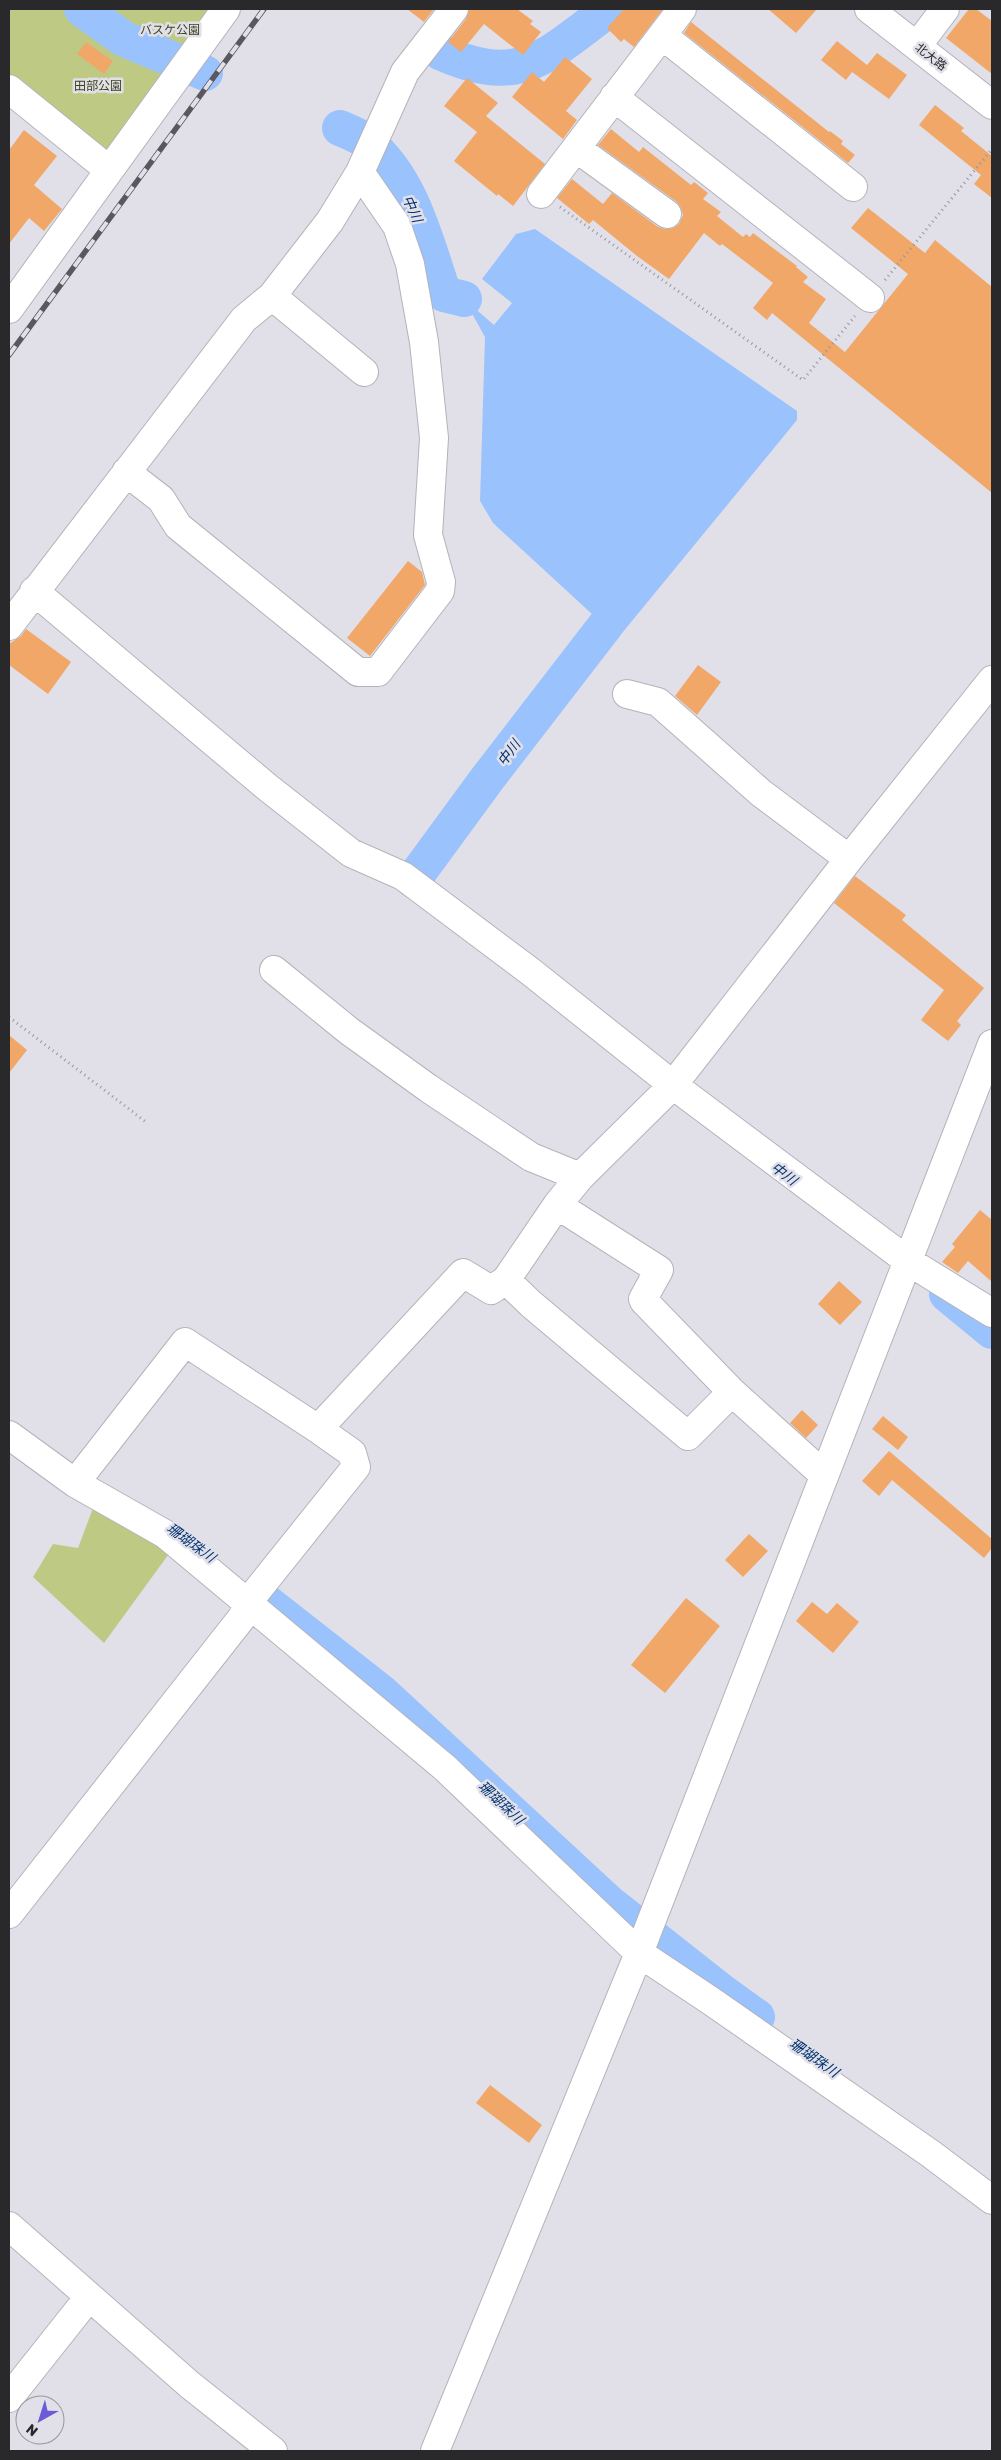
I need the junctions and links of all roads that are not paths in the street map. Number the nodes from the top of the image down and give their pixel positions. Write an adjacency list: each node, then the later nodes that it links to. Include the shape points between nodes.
1 (226, 9): 13 (street)
2 (454, 9): 12 (street, via 411,62)
3 (682, 9): 6 (street)
4 (869, 9): 7 (street, 北大路)
5 (945, 9): 7 (street)
6 (663, 36): 9 (street); 14 (street)
7 (917, 46): 10 (street, 北大路)
8 (9, 89): 13 (street)
9 (614, 97): 11 (street); 18 (street)
10 (992, 105)
11 (576, 148): 15 (street); 16 (street)
12 (368, 153): 17 (street, via 330,220); 21 (street, via 410,264 424,342 434,438 428,535 441,582 440,591 378,672 358,672 178,526 161,499)
13 (109, 170): 19 (street)
14 (853, 187)
15 (541, 194)
16 (667, 214)
17 (272, 296): 20 (street); 21 (street, via 244,319)
18 (870, 298)
19 (9, 309)
20 (364, 372)
21 (126, 472): 22 (street)
22 (34, 592): 23 (street); 29 (street, via 267,787 351,852 403,876)
23 (9, 626)
24 (992, 680): 26 (street)
25 (627, 694): 26 (street, via 658,702 761,793)
26 (849, 859): 29 (street)
27 (274, 970): 30 (street, via 349,1031 436,1094 531,1157)
28 (992, 1044): 32 (street)
29 (673, 1085): 30 (street); 32 (street)
30 (580, 1177): 31 (street)
31 (557, 1205): 33 (street); 35 (street, via 658,1270 644,1302)
32 (908, 1261): 34 (street); 38 (street)
33 (506, 1280): 35 (street, via 688,1436); 36 (street, via 491,1290 463,1273)
34 (992, 1313)
35 (732, 1392): 38 (street)
36 (318, 1428): 39 (street, via 185,1342); 40 (street, via 352,1453 356,1466)
37 (9, 1435): 39 (street)
38 (824, 1475): 42 (street)
39 (75, 1483): 40 (street, via 165,1534)
40 (250, 1604): 41 (street); 42 (street, via 444,1767)
41 (9, 1914)
42 (639, 1953): 43 (street, via 923,2148); 48 (street)
43 (992, 2200)
44 (9, 2226): 45 (street)
45 (89, 2297): 46 (street); 47 (street, via 190,2385)
46 (9, 2398)
47 (273, 2451)
48 (436, 2451)

